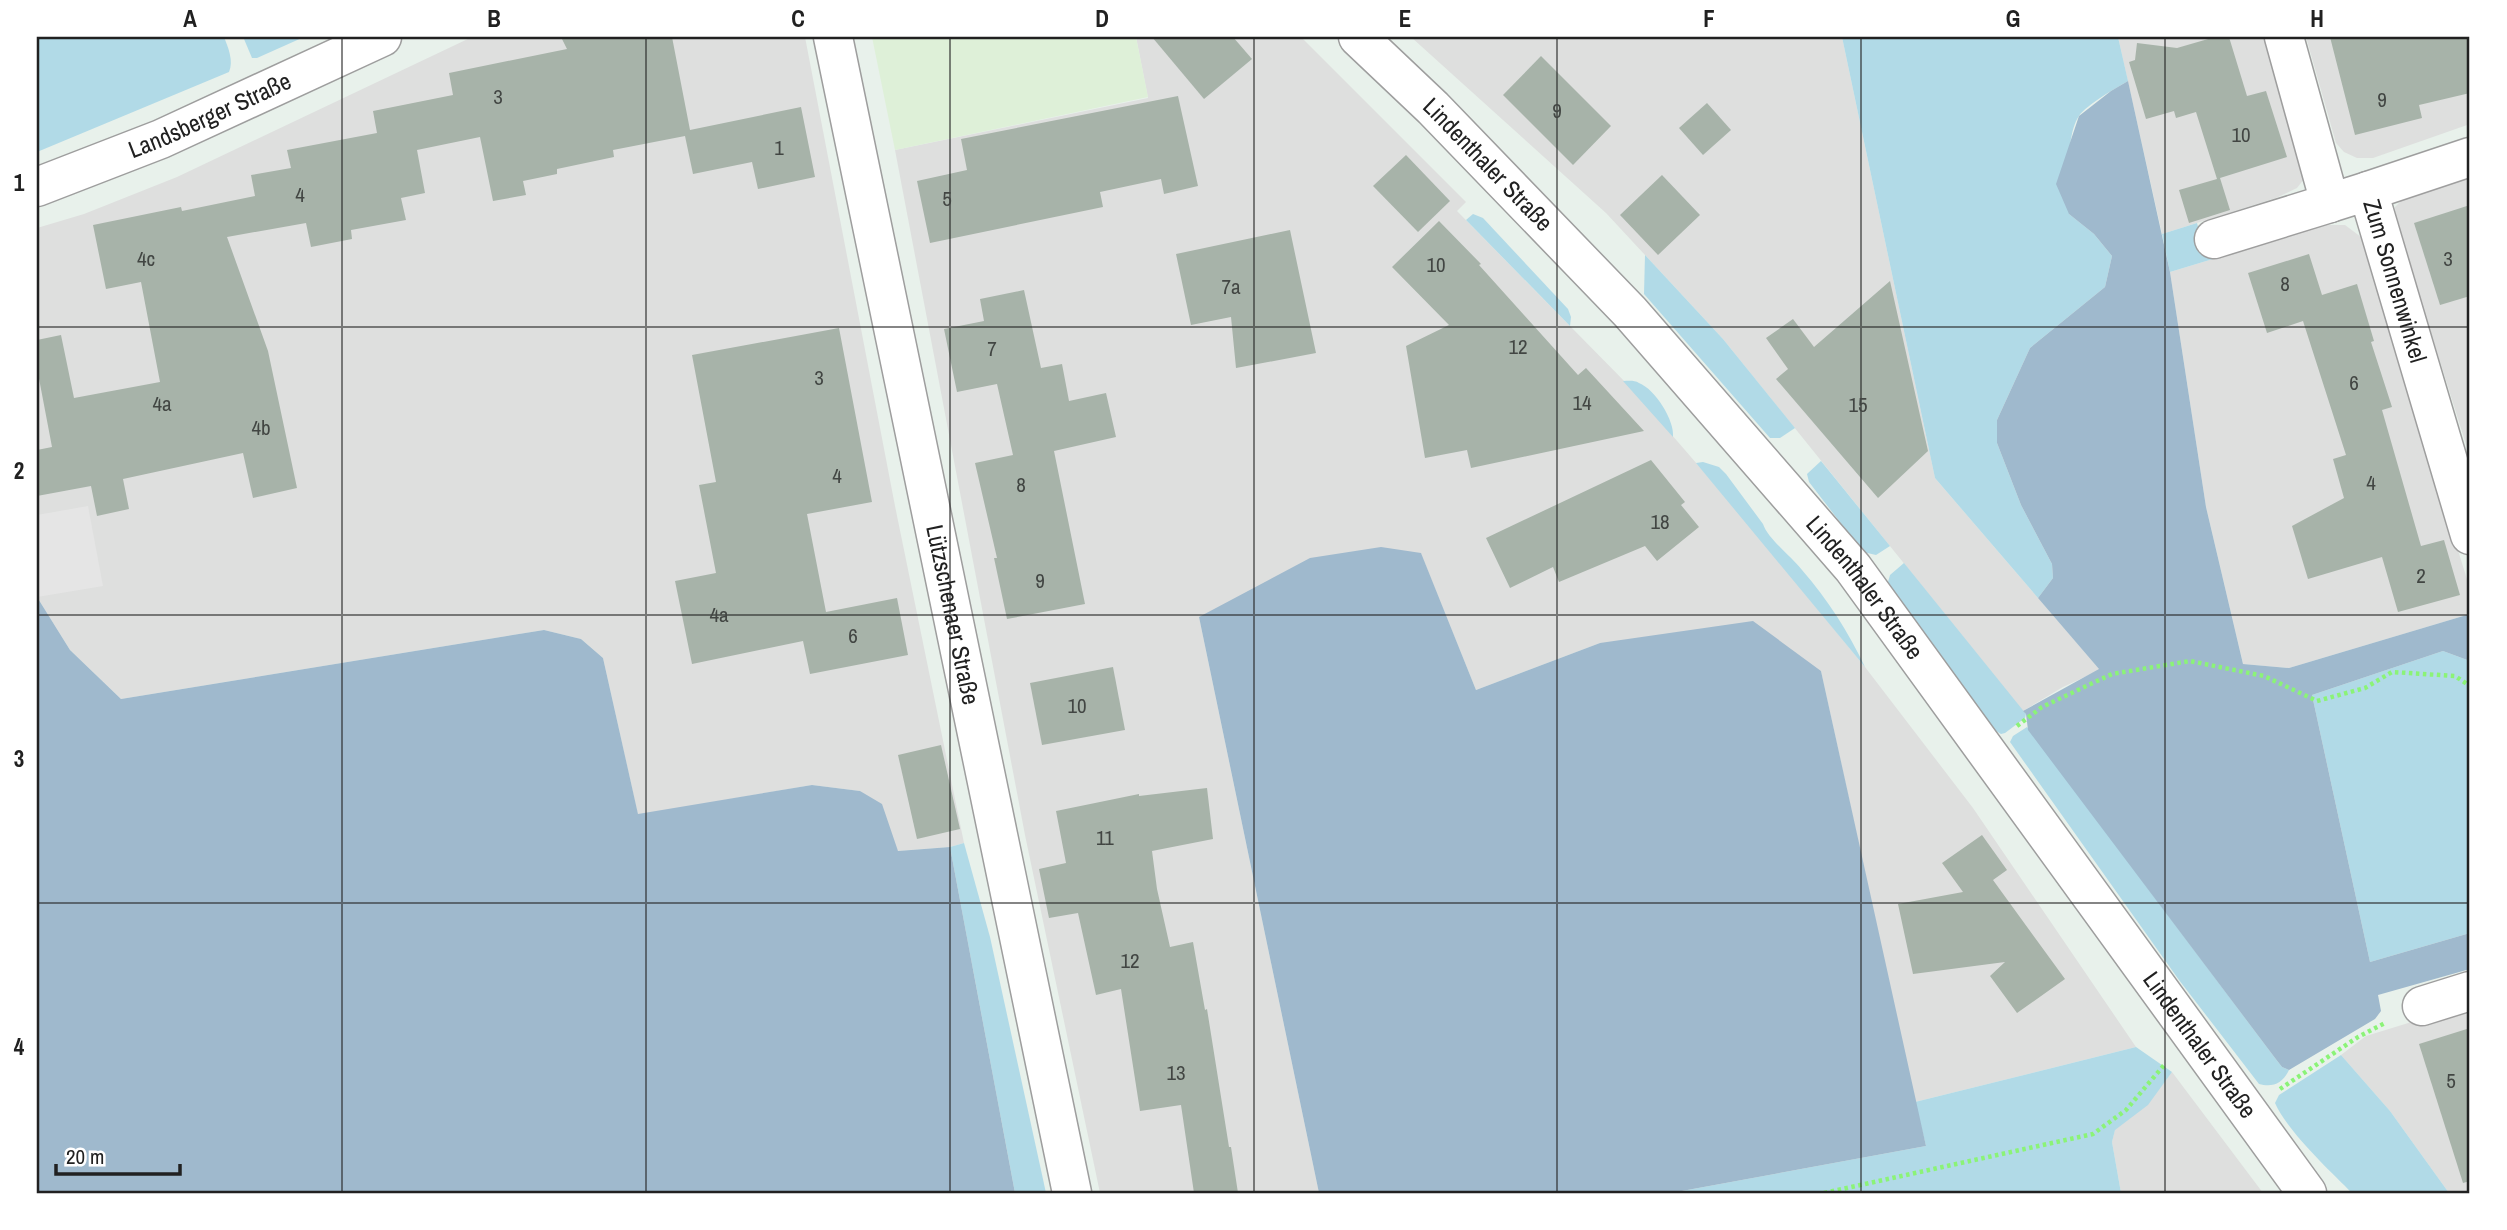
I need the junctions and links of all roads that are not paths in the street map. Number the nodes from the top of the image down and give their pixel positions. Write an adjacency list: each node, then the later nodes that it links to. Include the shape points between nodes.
1 (382, 37): 6 (street, Landsberger Straße, via 161,139)
2 (833, 37): 13 (street, Lützschenaer Straße)
3 (1359, 37): 14 (street, Lindenthaler Straße, via 1639,322 1853,568)
4 (2284, 37): 8 (street, Zum Sonnenwinkel)
5 (2470, 157): 7 (street)
6 (37, 187)
7 (2368, 191): 8 (street, Zum Sonnenwinkel); 10 (street, Zum Sonnenwinkel)
8 (2330, 203): 9 (street)
9 (2214, 239)
10 (2470, 536)
11 (2470, 991): 12 (street)
12 (2422, 1006)
13 (1072, 1193)
14 (2308, 1193)

